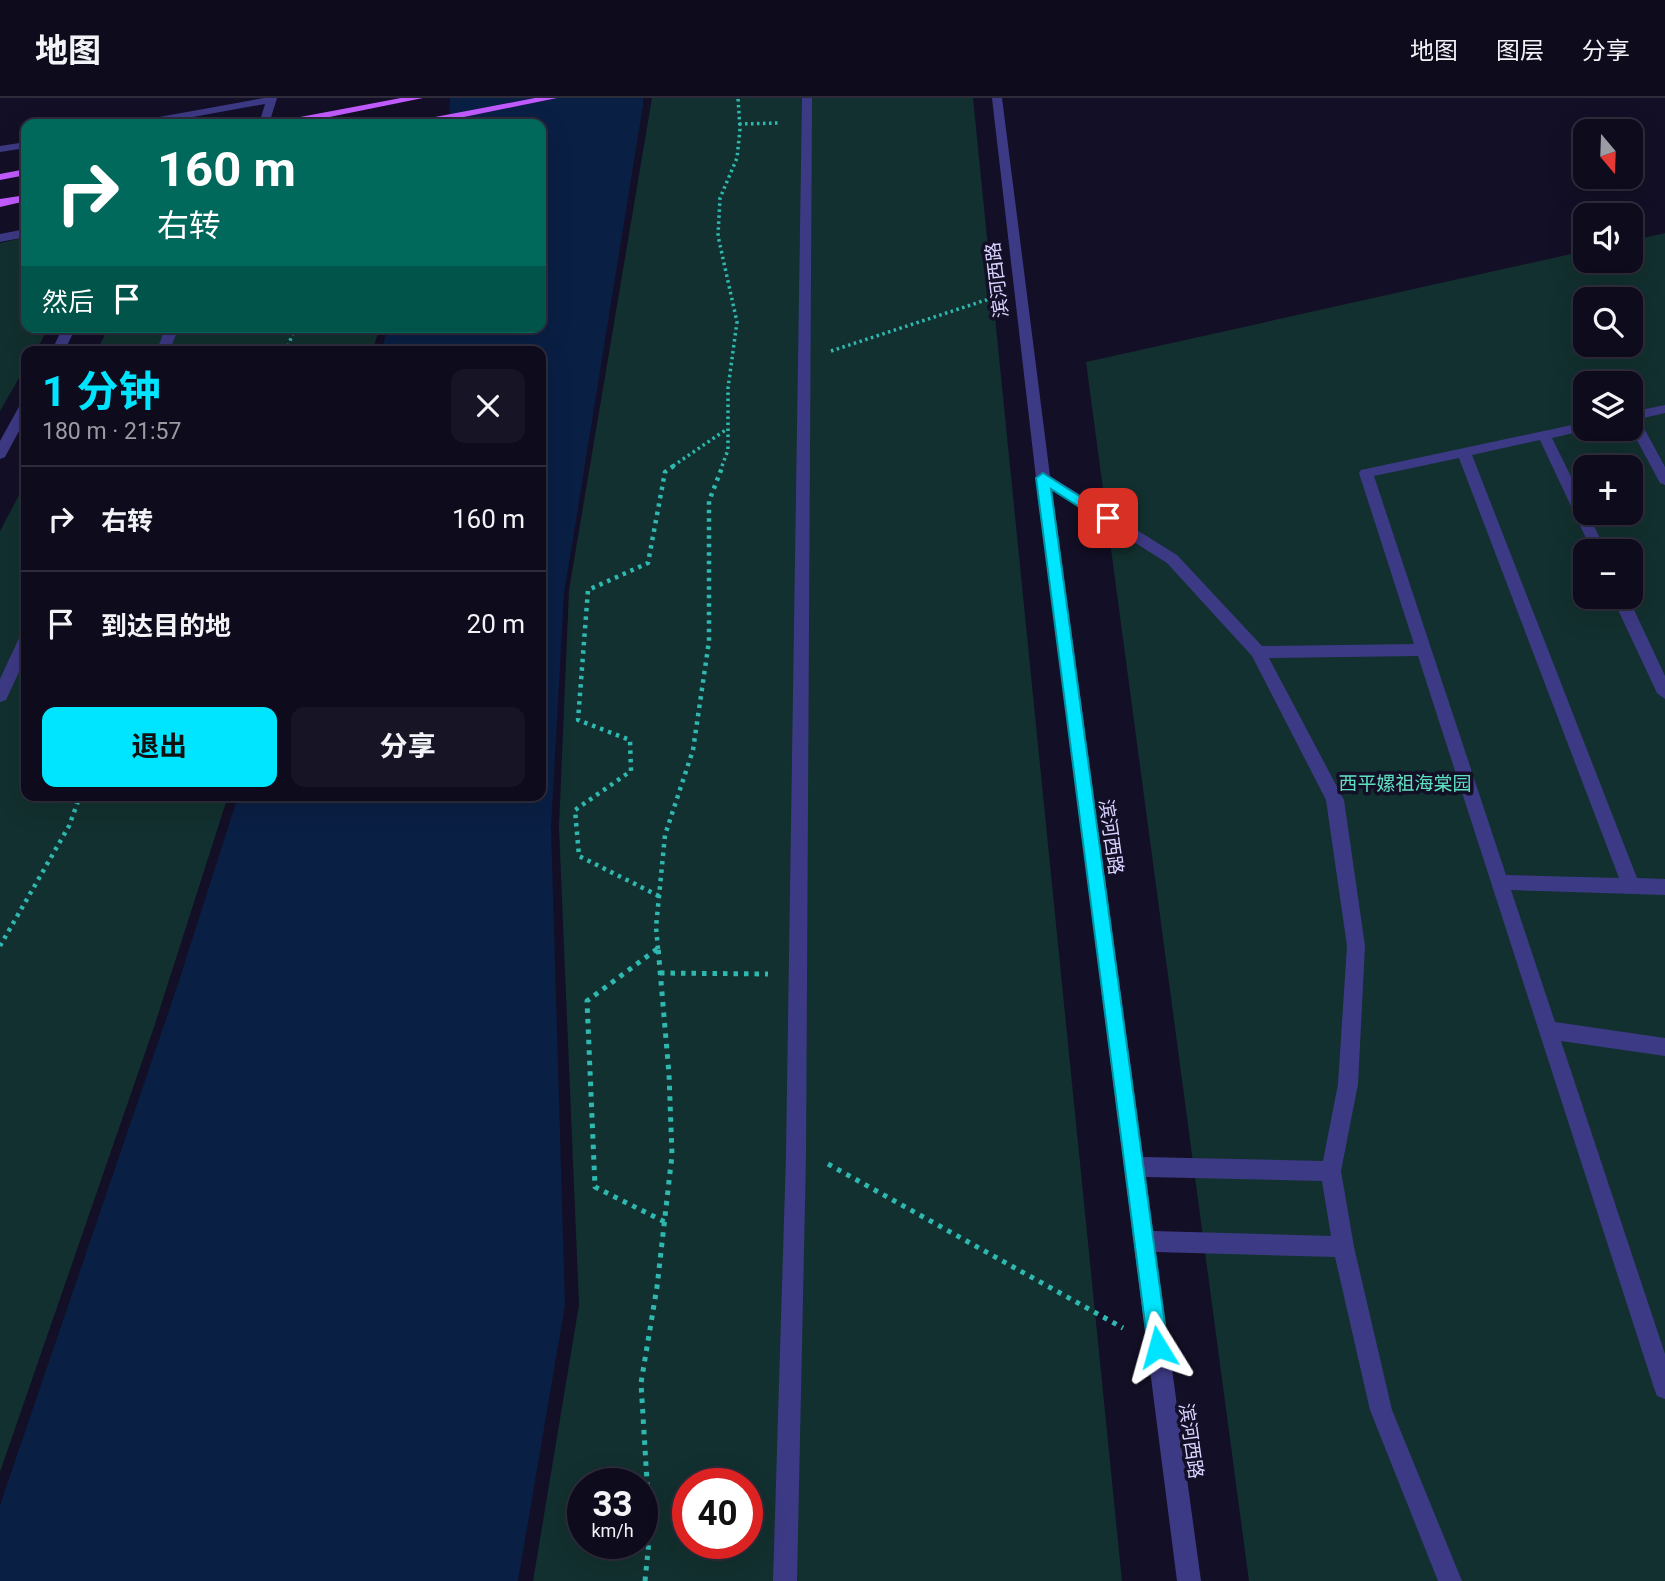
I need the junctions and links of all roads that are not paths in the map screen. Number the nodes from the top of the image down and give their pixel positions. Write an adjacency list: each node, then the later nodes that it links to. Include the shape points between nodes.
1 (418, 98): 8 (main road)
2 (552, 98): 9 (main road)
3 (807, 98): 45 (street, via 796,1155)
4 (997, 98): 26 (street, 滨河西路)
5 (271, 99): 6 (street); 7 (street)
6 (164, 119)
7 (265, 119)
8 (306, 119)
9 (441, 119)
10 (21, 146): 11 (street)
11 (0, 149)
12 (21, 173): 13 (main road)
13 (0, 177)
14 (21, 199): 15 (main road)
15 (0, 203)
16 (21, 234): 17 (street)
17 (0, 238)
18 (1665, 409): 19 (street)
19 (1643, 414)
20 (21, 416): 25 (street)
21 (1573, 429): 22 (street)
22 (1545, 435): 24 (street); 28 (street)
23 (1643, 439): 27 (street)
24 (1464, 452): 30 (street, via 1366,473); 36 (street)
25 (0, 454)
26 (1043, 478): 32 (street, via 1172,559); 40 (street, 滨河西路)
27 (1665, 480)
28 (1593, 539)
29 (1626, 609): 33 (street)
30 (1424, 650): 32 (street); 35 (street)
31 (21, 651): 34 (street)
32 (1258, 652): 41 (street, via 1335,800 1356,946 1348,1084)
33 (1665, 693)
34 (0, 696)
35 (1500, 882): 36 (street); 38 (street)
36 (1631, 886): 37 (street)
37 (1665, 887)
38 (1548, 1030): 39 (street); 44 (street)
39 (1665, 1046)
40 (1134, 1167): 41 (street); 42 (street, 滨河西路)
41 (1331, 1171): 43 (street)
42 (1144, 1241): 43 (street); 46 (street, 滨河西路)
43 (1343, 1247): 47 (street, via 1381,1409)
44 (1665, 1388)
45 (785, 1581)
46 (1189, 1581)
47 (1450, 1581)

